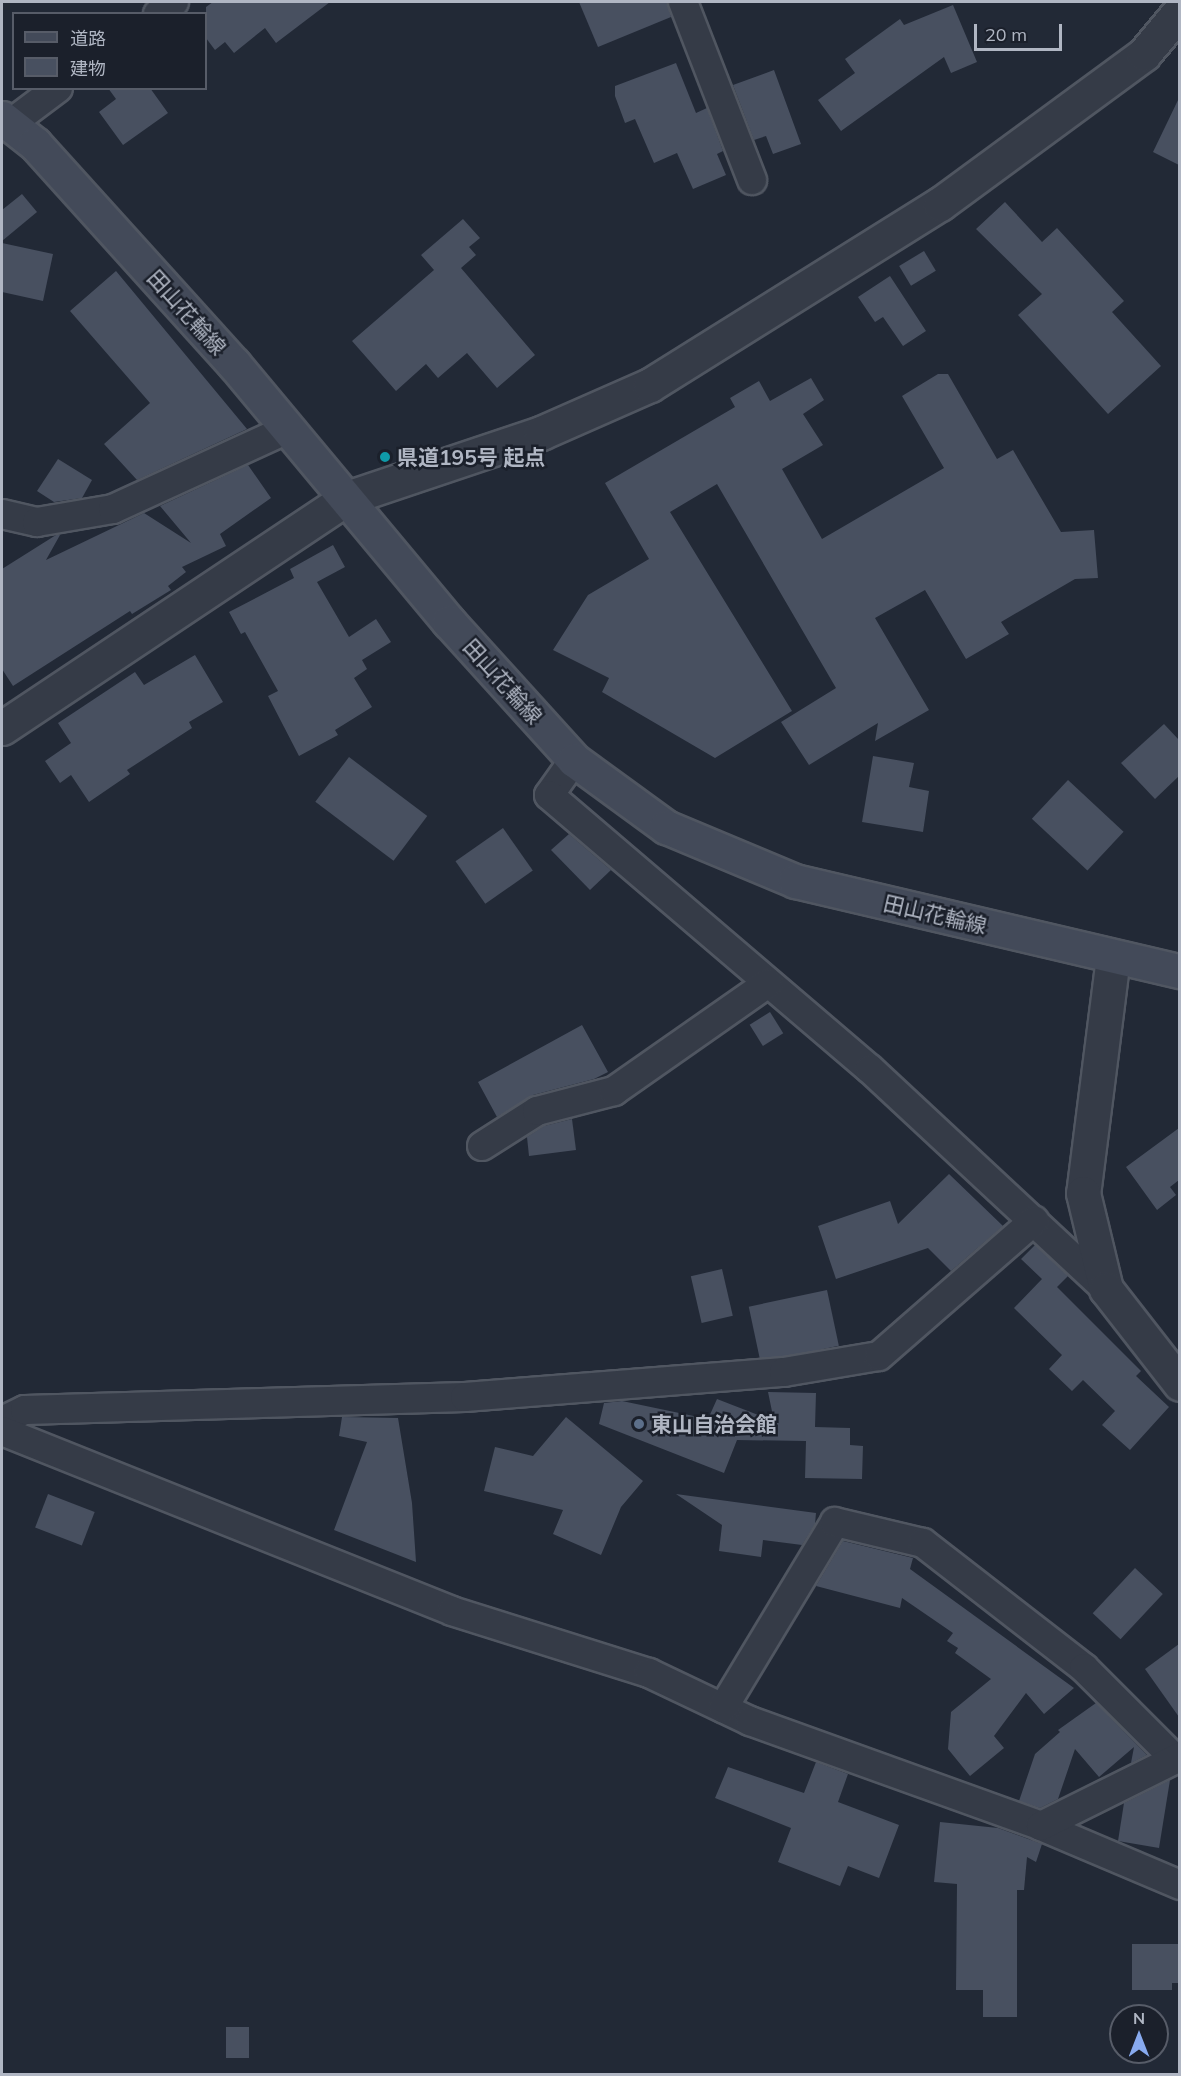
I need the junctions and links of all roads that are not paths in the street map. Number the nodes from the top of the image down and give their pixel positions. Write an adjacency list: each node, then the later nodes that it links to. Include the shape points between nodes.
1 (174, 2): 4 (street)
2 (683, 2): 7 (street)
3 (1179, 10): 9 (street, via 1144,54 940,204 650,385 541,433)
4 (161, 12)
5 (55, 90): 6 (street)
6 (6, 121): 8 (main road, 田山花輪線, via 43,153)
7 (752, 180)
8 (288, 429): 9 (main road, 田山花輪線); 10 (street, via 113,509 37,522)
9 (347, 498): 11 (street); 12 (main road, 田山花輪線, via 449,622)
10 (2, 514)
11 (2, 728)
12 (574, 760): 13 (main road, 田山花輪線, via 666,827 795,881); 15 (street, via 549,795)
13 (1113, 957): 14 (main road, 田山花輪線); 18 (street, via 1083,1193)
14 (1179, 971)
15 (768, 983): 16 (street, via 614,1091 537,1111); 17 (street, via 870,1069)
16 (482, 1146)
17 (1034, 1221): 18 (street); 20 (street, via 879,1356 784,1372 465,1397 25,1410)
18 (1106, 1289): 19 (street)
19 (1179, 1384)
20 (2, 1421)
21 (2, 1431): 22 (street, via 452,1611 649,1673)
22 (723, 1708): 23 (street, via 835,1522 923,1544 1084,1668); 24 (street)
23 (1177, 1758): 24 (street)
24 (1041, 1826): 25 (street)
25 (1179, 1885)

